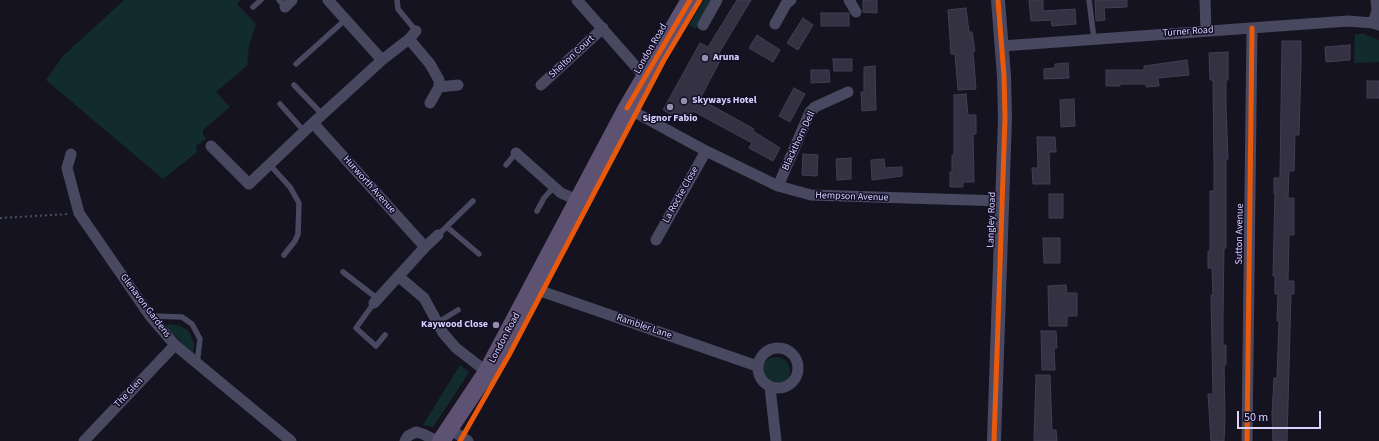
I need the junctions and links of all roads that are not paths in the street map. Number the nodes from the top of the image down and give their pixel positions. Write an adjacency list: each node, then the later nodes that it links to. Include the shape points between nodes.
1 (261, 0): 13 (lane)
2 (328, 0): 15 (street)
3 (397, 0): 22 (lane, via 398,9)
4 (577, 0): 19 (street)
5 (690, 0): 27 (main road, London Road)
6 (718, 0): 18 (street)
7 (849, 0): 14 (street)
8 (998, 0): 24 (street, Langley Road)
9 (1089, 0): 23 (lane)
10 (1205, 0): 21 (street)
11 (1376, 0): 17 (street)
12 (785, 1): 16 (street)
13 (253, 7)
14 (856, 12)
15 (345, 20): 25 (street); 26 (lane)
16 (775, 24)
17 (1376, 24): 20 (street, Turner Road, via 1348,21)
18 (703, 25)
19 (603, 28): 27 (street); 30 (street, Shelton Court)
20 (1252, 28): 21 (street, Turner Road); 77 (street, Sutton Avenue)
21 (1206, 31): 23 (street, Turner Road)
22 (412, 35): 25 (street); 31 (street, via 439,80)
23 (1094, 39): 24 (street, Turner Road)
24 (1002, 46): 49 (street, Langley Road, via 1005,118)
25 (382, 60): 36 (street)
26 (296, 64)
27 (645, 77): 35 (main road, London Road)
28 (294, 85): 36 (lane)
29 (458, 85): 31 (street)
30 (541, 85)
31 (439, 87): 33 (street)
32 (848, 92): 45 (street, Blackthorn Dell, via 815,107 810,112)
33 (430, 103)
34 (280, 104): 38 (lane)
35 (627, 108): 40 (street, Hempson Avenue); 47 (main road, London Road)
36 (322, 114): 37 (street)
37 (312, 123): 38 (street); 54 (street, Hurworth Avenue)
38 (304, 131): 43 (street)
39 (211, 146): 43 (street, via 249,184)
40 (706, 151): 45 (street, Hempson Avenue); 53 (street, La Roche Close)
41 (516, 153): 44 (lane); 46 (street)
42 (71, 154): 62 (street, Glenavon Gardens, via 67,168 79,213)
43 (269, 164): 56 (lane, via 290,187 299,203 298,234)
44 (506, 165)
45 (778, 186): 49 (street, Hempson Avenue, via 811,195)
46 (554, 187): 47 (street); 50 (lane)
47 (577, 200): 59 (main road, London Road)
48 (473, 201): 51 (lane)
49 (1002, 201): 76 (street, Langley Road)
50 (537, 211)
51 (447, 227): 52 (lane); 55 (lane)
52 (438, 235): 54 (street)
53 (656, 240)
54 (424, 247): 58 (street)
55 (479, 254)
56 (284, 255)
57 (343, 272): 60 (lane)
58 (398, 276): 60 (street); 63 (street, via 424,298)
59 (532, 288): 67 (street, Rambler Lane); 68 (main road, London Road)
60 (376, 301): 64 (lane, via 356,328 376,346)
61 (458, 310): 63 (lane)
62 (150, 316): 65 (street, Glenavon Gardens); 66 (lane, via 182,317 192,324 200,339)
63 (437, 323): 68 (street, via 456,348)
64 (385, 335)
65 (174, 345): 66 (street, Glenavon Gardens); 71 (street, The Glen)
66 (197, 364): 72 (street, Glenavon Gardens)
67 (757, 366): 69 (street, via 762,381); 69 (street, via 763,354 775,348 788,350 797,361 794,380 783,388)
68 (487, 372): 70 (main road, London Road)
69 (770, 387): 75 (street)
70 (443, 437): 73 (street, via 416,432); 74 (street)
71 (84, 441)
72 (291, 441)
73 (405, 441)
74 (468, 441)
75 (776, 441)
76 (994, 441)
77 (1247, 441)

